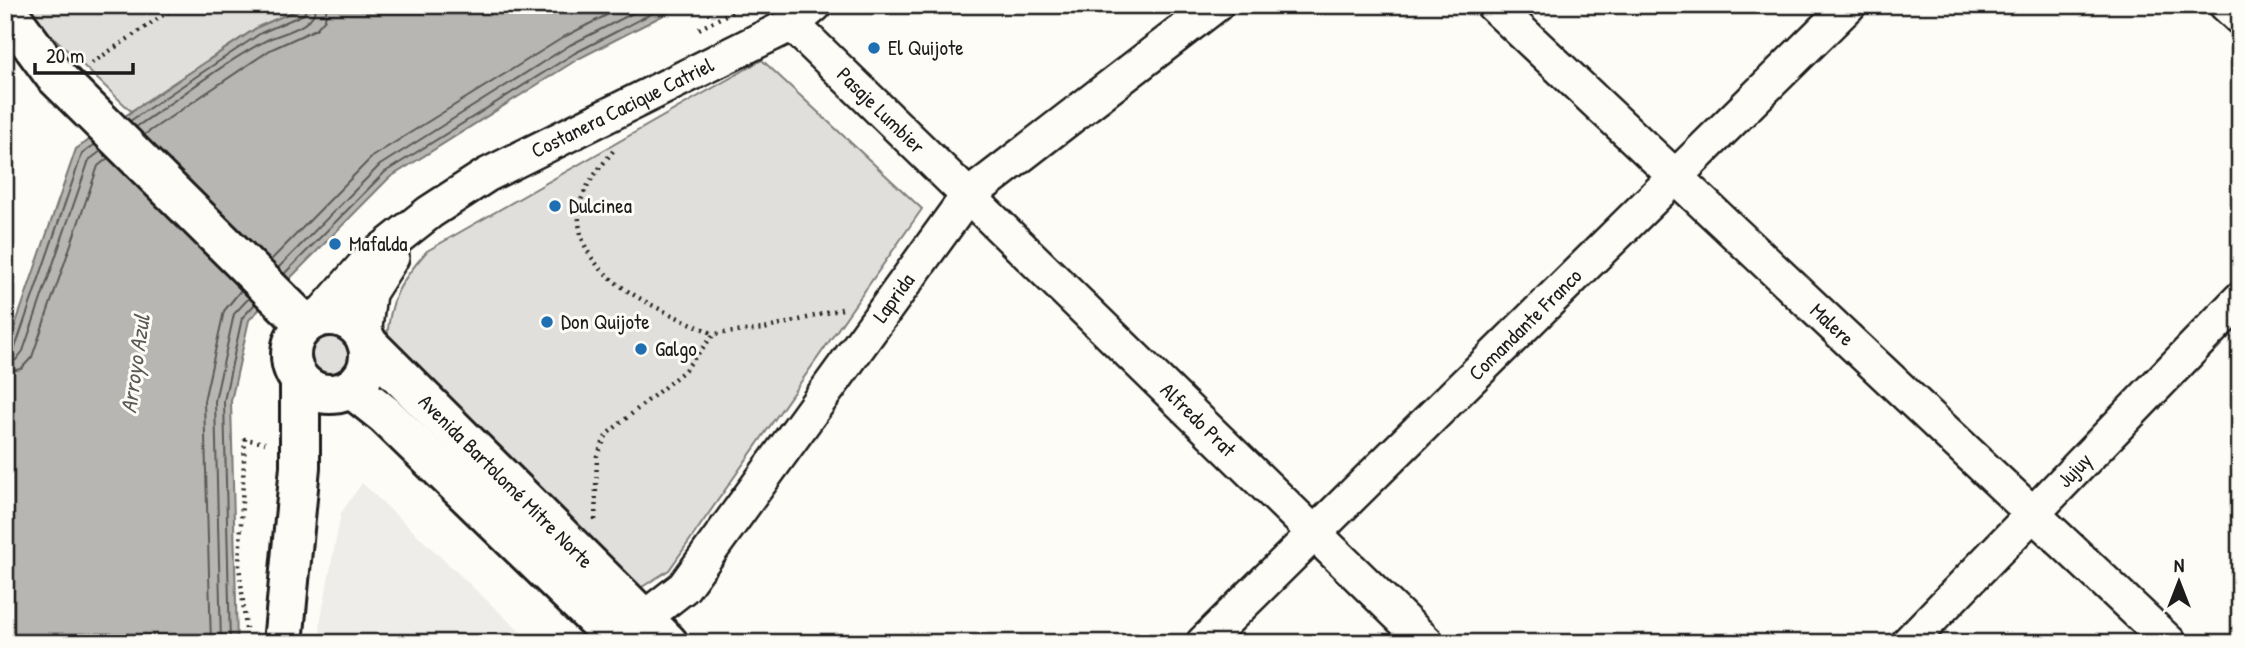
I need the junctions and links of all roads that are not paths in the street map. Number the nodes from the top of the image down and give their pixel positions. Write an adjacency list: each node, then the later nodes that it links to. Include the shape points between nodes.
1 (1216, 5): 11 (street, Laprida)
2 (1493, 5): 10 (street, Malere)
3 (1849, 5): 10 (street, Comandante Franco)
4 (2227, 5): 7 (street)
5 (5, 8): 9 (main road)
6 (804, 15): 11 (street, Pasaje Lumbier); 12 (street, Costanera Cacique Catriel, via 487,175)
7 (2240, 18)
8 (5, 42): 9 (main road)
9 (54, 75): 14 (main road)
10 (1674, 176): 18 (street, Malere); 19 (street, Comandante Franco)
11 (967, 197): 19 (street, Alfredo Prat); 20 (street, Laprida, via 684,587)
12 (430, 212): 14 (street, Costanera Cacique Catriel); 15 (street, Costanera Cacique Catriel, via 369,293)
13 (2240, 299): 18 (street, Jujuy)
14 (301, 315): 15 (main road, Avenida Bartolomé Mitre Norte, via 341,317 355,324); 16 (main road, via 290,351)
15 (365, 340): 17 (main road, via 368,366); 20 (main road, Avenida Bartolomé Mitre Norte, via 603,579)
16 (300, 380): 17 (main road, via 326,394); 21 (main road, via 300,451)
17 (351, 388): 20 (main road, Avenida Bartolomé Mitre Norte)
18 (2030, 514): 24 (street, Jujuy); 25 (street, Malere)
19 (1313, 532): 22 (street, Comandante Franco); 23 (street, Alfredo Prat)
20 (639, 637)
21 (283, 643)
22 (1203, 643)
23 (1427, 643)
24 (1908, 643)
25 (2170, 643)

